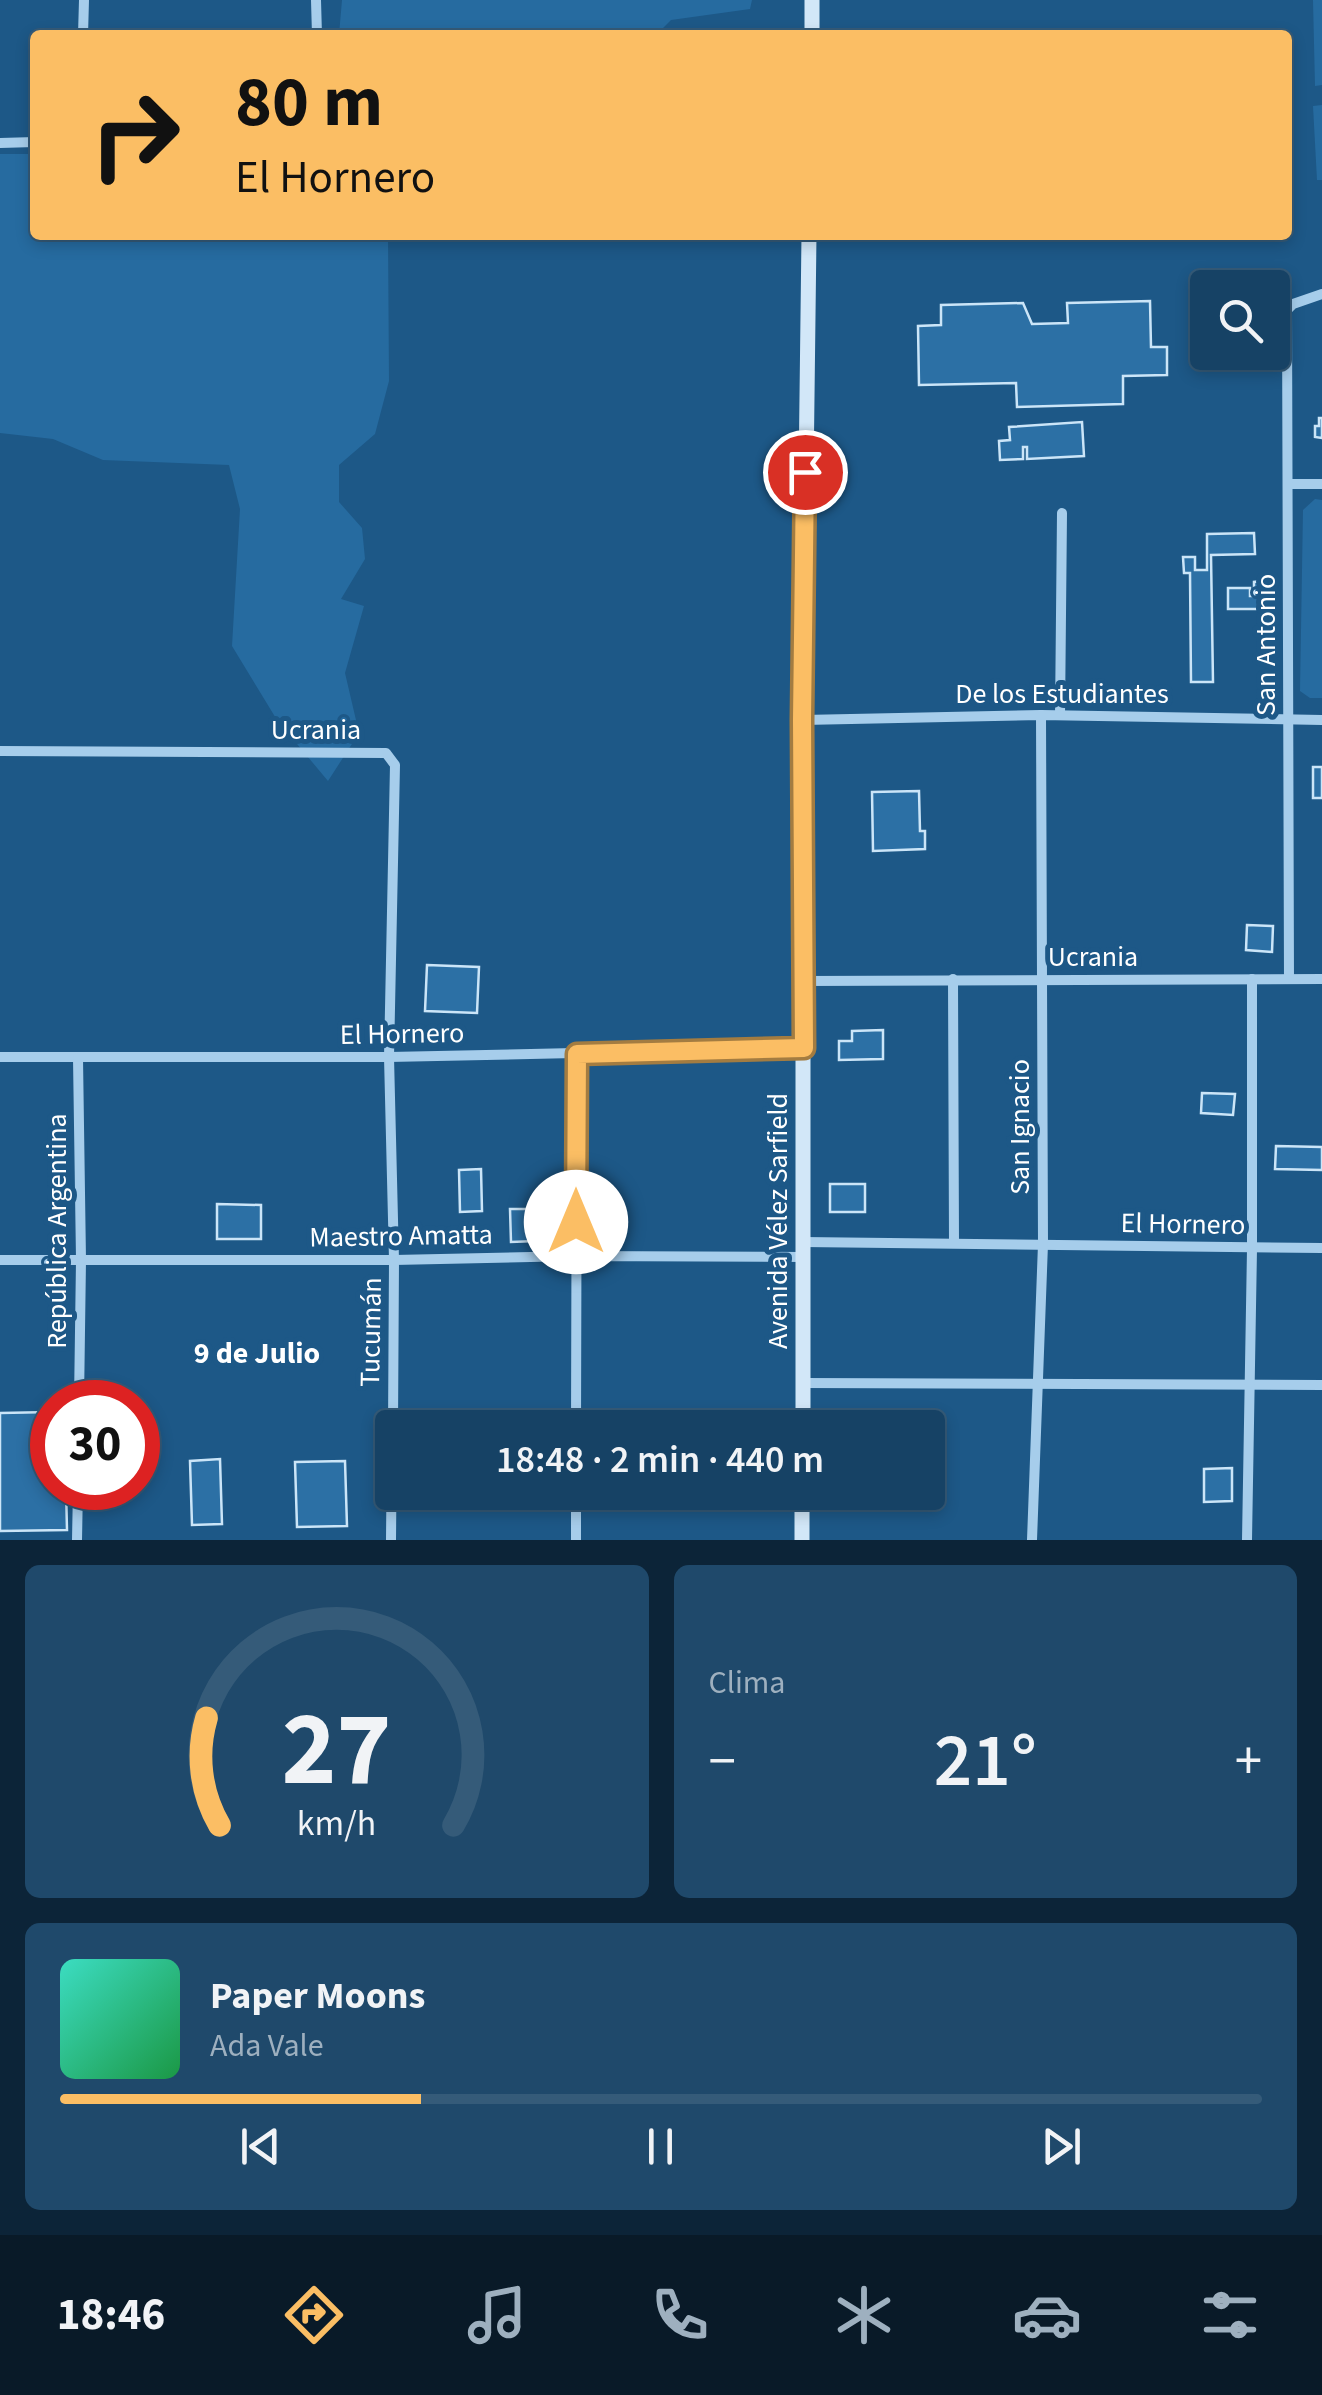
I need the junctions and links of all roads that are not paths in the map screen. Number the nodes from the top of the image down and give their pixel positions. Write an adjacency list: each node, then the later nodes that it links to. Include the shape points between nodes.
1 (84, 0): 4 (street)
2 (316, 0): 5 (street)
3 (812, 0): 6 (main road)
4 (83, 30)
5 (317, 30)
6 (812, 30)
7 (30, 142): 8 (street)
8 (0, 143)
9 (809, 240): 17 (main road, Avenida Vélez Sarfield)
10 (1322, 294): 11 (street, San Antonio, via 1288,310)
11 (1289, 484): 12 (street); 16 (street, San Antonio)
12 (1322, 484)
13 (1062, 513): 15 (street)
14 (1042, 715): 15 (street, De los Estudiantes); 17 (street, De los Estudiantes); 24 (street, San Ignacio)
15 (1060, 715): 16 (street, De los Estudiantes)
16 (1288, 718): 18 (street, De los Estudiantes); 22 (street, San Antonio)
17 (802, 720): 25 (main road, Avenida Vélez Sarfield)
18 (1322, 720)
19 (0, 751): 29 (street, Ucrania, via 386,753 395,765)
20 (953, 979): 24 (street, Ucrania); 25 (street, Ucrania); 31 (street)
21 (1252, 979): 22 (street, Ucrania); 24 (street, Ucrania); 34 (street)
22 (1289, 979): 23 (street, Ucrania)
23 (1322, 979)
24 (1043, 980): 32 (street, San Ignacio)
25 (804, 981): 26 (main road, Avenida Vélez Sarfield)
26 (804, 1048): 27 (street, El Hornero); 35 (main road, Avenida Vélez Sarfield)
27 (577, 1054): 29 (street, El Hornero); 36 (street)
28 (0, 1057): 30 (street, El Hornero)
29 (389, 1057): 30 (street, El Hornero); 39 (street, Tucumán)
30 (78, 1058): 38 (street, República Argentina)
31 (954, 1244): 32 (street, El Hornero); 35 (street, El Hornero)
32 (1042, 1244): 34 (street, El Hornero); 42 (street, San Ignacio)
33 (1322, 1248): 34 (street, El Hornero)
34 (1252, 1249): 43 (street)
35 (803, 1250): 36 (street, Maestro Amatta); 41 (main road, Avenida Vélez Sarfield)
36 (576, 1256): 39 (street, Maestro Amatta); 46 (street)
37 (0, 1260): 38 (street, Maestro Amatta)
38 (82, 1260): 39 (street, Maestro Amatta); 40 (street, República Argentina)
39 (394, 1260): 45 (street, Tucumán)
40 (79, 1380)
41 (803, 1384): 42 (street); 47 (main road, Avenida Vélez Sarfield)
42 (1037, 1384): 43 (street); 56 (street, San Ignacio)
43 (1248, 1384): 44 (street); 57 (street)
44 (1322, 1384)
45 (392, 1410)
46 (576, 1410)
47 (802, 1410)
48 (78, 1510): 52 (street)
49 (392, 1510): 53 (street, Tucumán)
50 (576, 1510): 54 (street)
51 (802, 1510): 55 (main road)
52 (77, 1540)
53 (392, 1540)
54 (576, 1540)
55 (802, 1540)
56 (1032, 1540)
57 (1246, 1540)

